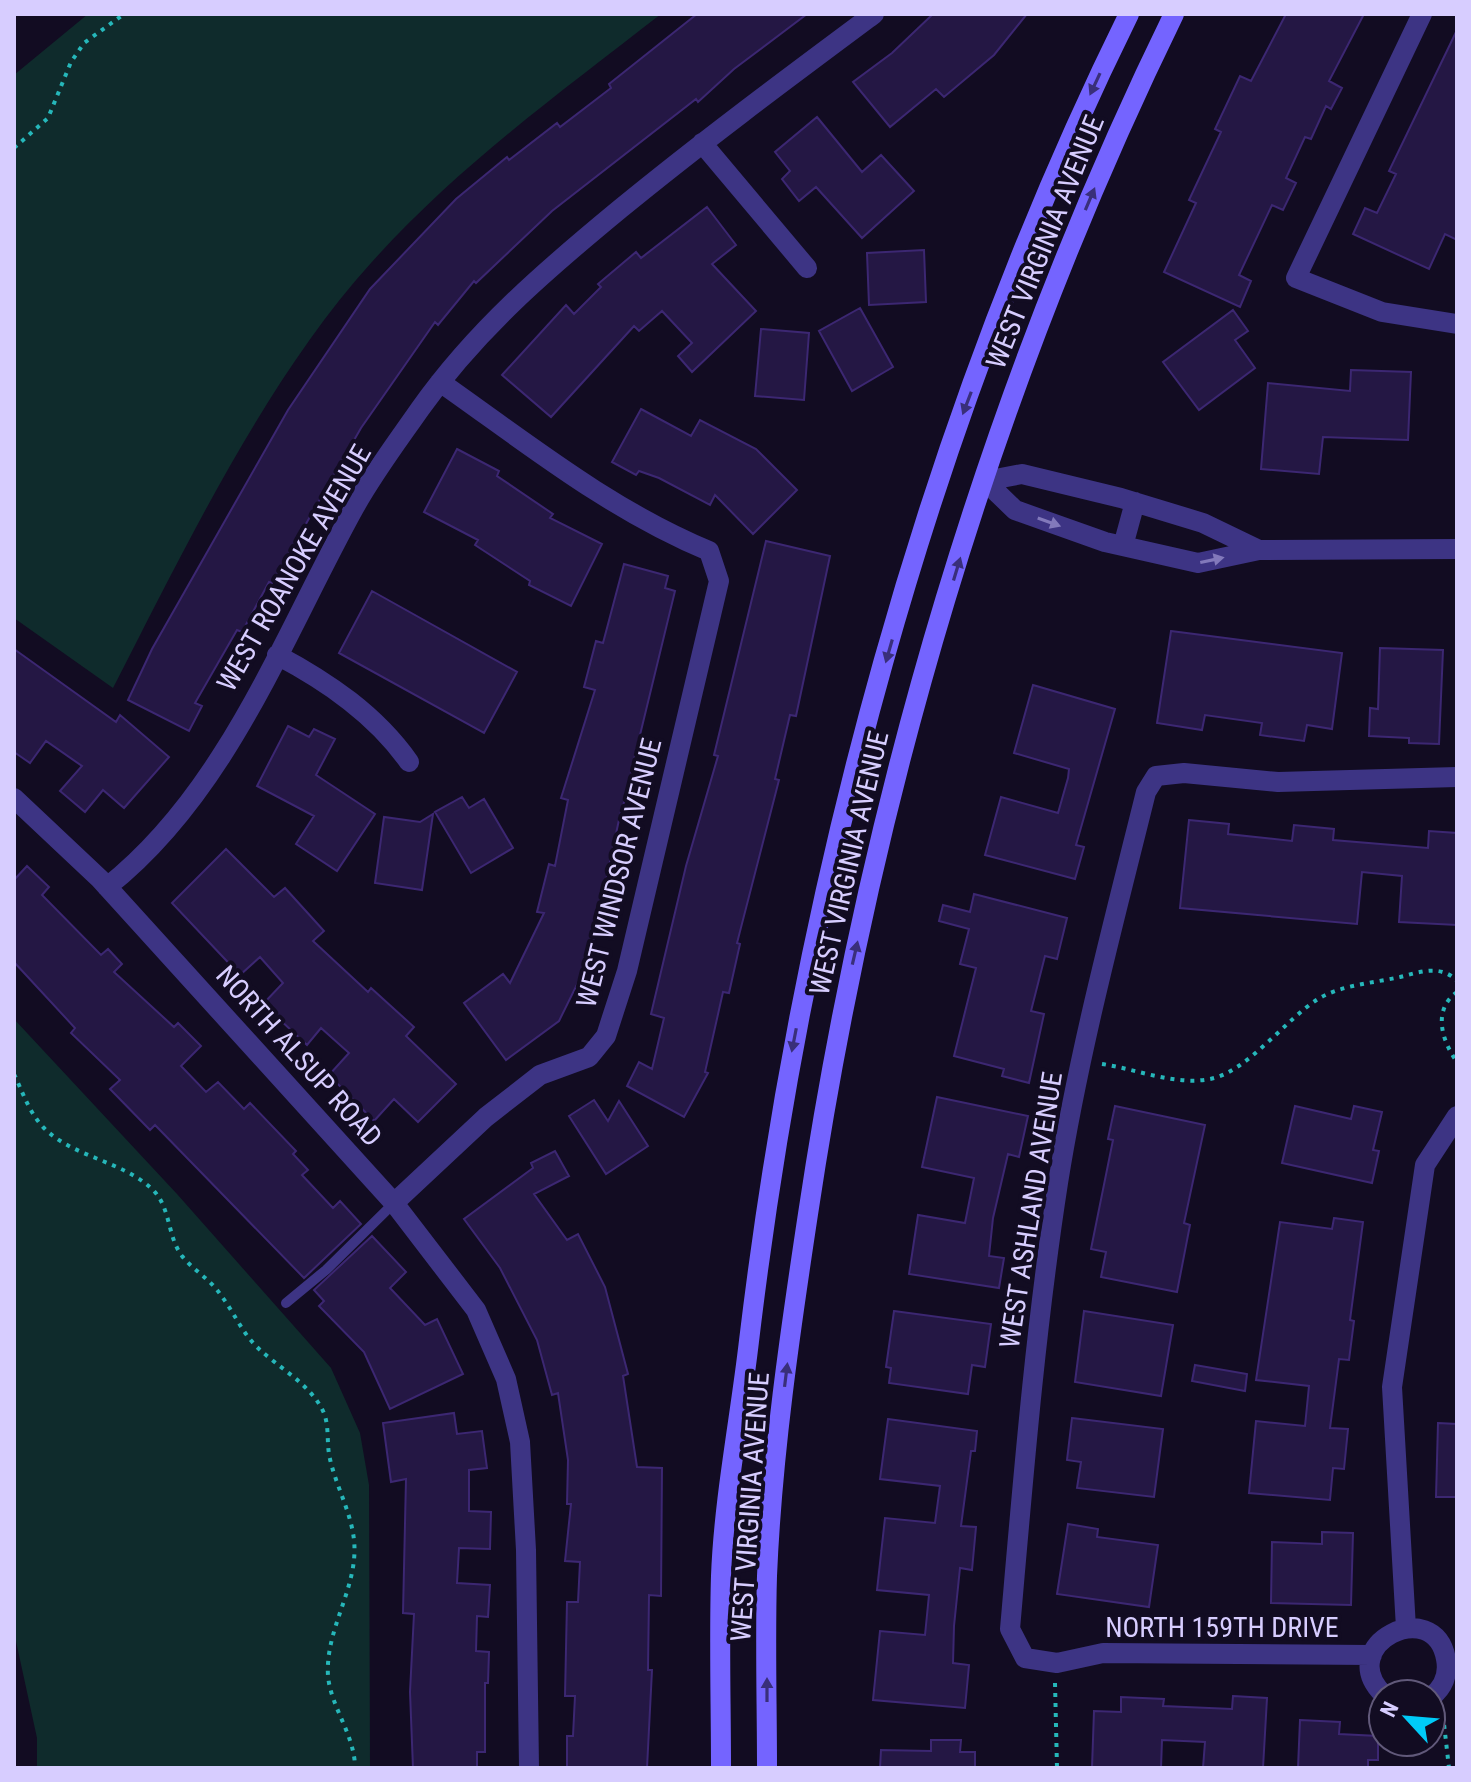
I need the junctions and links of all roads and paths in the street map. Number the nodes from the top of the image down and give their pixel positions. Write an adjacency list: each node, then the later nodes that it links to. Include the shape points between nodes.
1 (124, 14): 7 (path, via 84,43 48,118)
2 (874, 14): 6 (street, WEST ROANOKE AVENUE)
3 (1129, 14): 39 (main road, WEST VIRGINIA AVENUE, one-way to 39, via 1028,242 945,460 847,795 781,1109 762,1231 721,1573)
4 (1174, 14): 11 (main road, WEST VIRGINIA AVENUE, one-way to 4, via 1049,297)
5 (1422, 14): 9 (street, via 1296,278 1382,312)
6 (702, 143): 8 (street); 10 (street, WEST ROANOKE AVENUE, via 517,295)
7 (14, 148)
8 (807, 268)
9 (1457, 324)
10 (440, 382): 16 (street, WEST ROANOKE AVENUE, via 355,507); 27 (street, WEST WINDSOR AVENUE, via 574,479 665,533 709,551 719,581 627,971 606,1036 589,1057 540,1075)
11 (985, 481): 12 (street, via 1022,474); 13 (street, one-way to 13, via 1015,510); 40 (main road, WEST VIRGINIA AVENUE, one-way to 11, via 767,1576 781,1413 823,1116 888,807)
12 (1135, 502): 13 (street); 15 (street, via 1203,523)
13 (1123, 546): 15 (street, one-way to 15, via 1198,563)
14 (1457, 549): 15 (street)
15 (1259, 550)
16 (277, 655): 17 (street, via 364,711); 20 (street, WEST ROANOKE AVENUE, via 178,819)
17 (409, 762)
18 (1457, 777): 23 (street, WEST ASHLAND AVENUE, via 1278,782 1184,773 1156,776 1146,792)
19 (14, 798): 20 (street, NORTH ALSUP ROAD)
20 (107, 887): 27 (street, NORTH ALSUP ROAD)
21 (1457, 981): 23 (path, via 1434,970 1343,988 1314,1002 1236,1067 1211,1079 1191,1081)
22 (1457, 992): 24 (path, via 1444,1005 1441,1028)
23 (1083, 1062): 32 (street, WEST ASHLAND AVENUE, via 1059,1180 1031,1385 1010,1629)
24 (1457, 1062)
25 (14, 1074): 37 (path, via 46,1130 153,1191 178,1251 218,1291 258,1348 304,1387 324,1412 328,1451 354,1540 352,1574 328,1673)
26 (1457, 1116): 29 (street, via 1425,1165 1392,1387)
27 (394, 1203): 28 (lane); 38 (street, NORTH ALSUP ROAD, via 476,1310 506,1379 521,1457)
28 (286, 1303)
29 (1406, 1628): 30 (street, via 1434,1637); 31 (street, via 1385,1636)
30 (1451, 1654): 35 (street)
31 (1372, 1655): 33 (street, NORTH 159TH DRIVE, via 1103,1653); 34 (street)
32 (1025, 1658): 33 (street, NORTH 159TH DRIVE)
33 (1057, 1663): 41 (path)
34 (1373, 1678)
35 (1445, 1678)
36 (1447, 1728): 42 (path)
37 (355, 1768)
38 (529, 1768)
39 (721, 1768)
40 (767, 1768)
41 (1057, 1768)
42 (1449, 1768)

